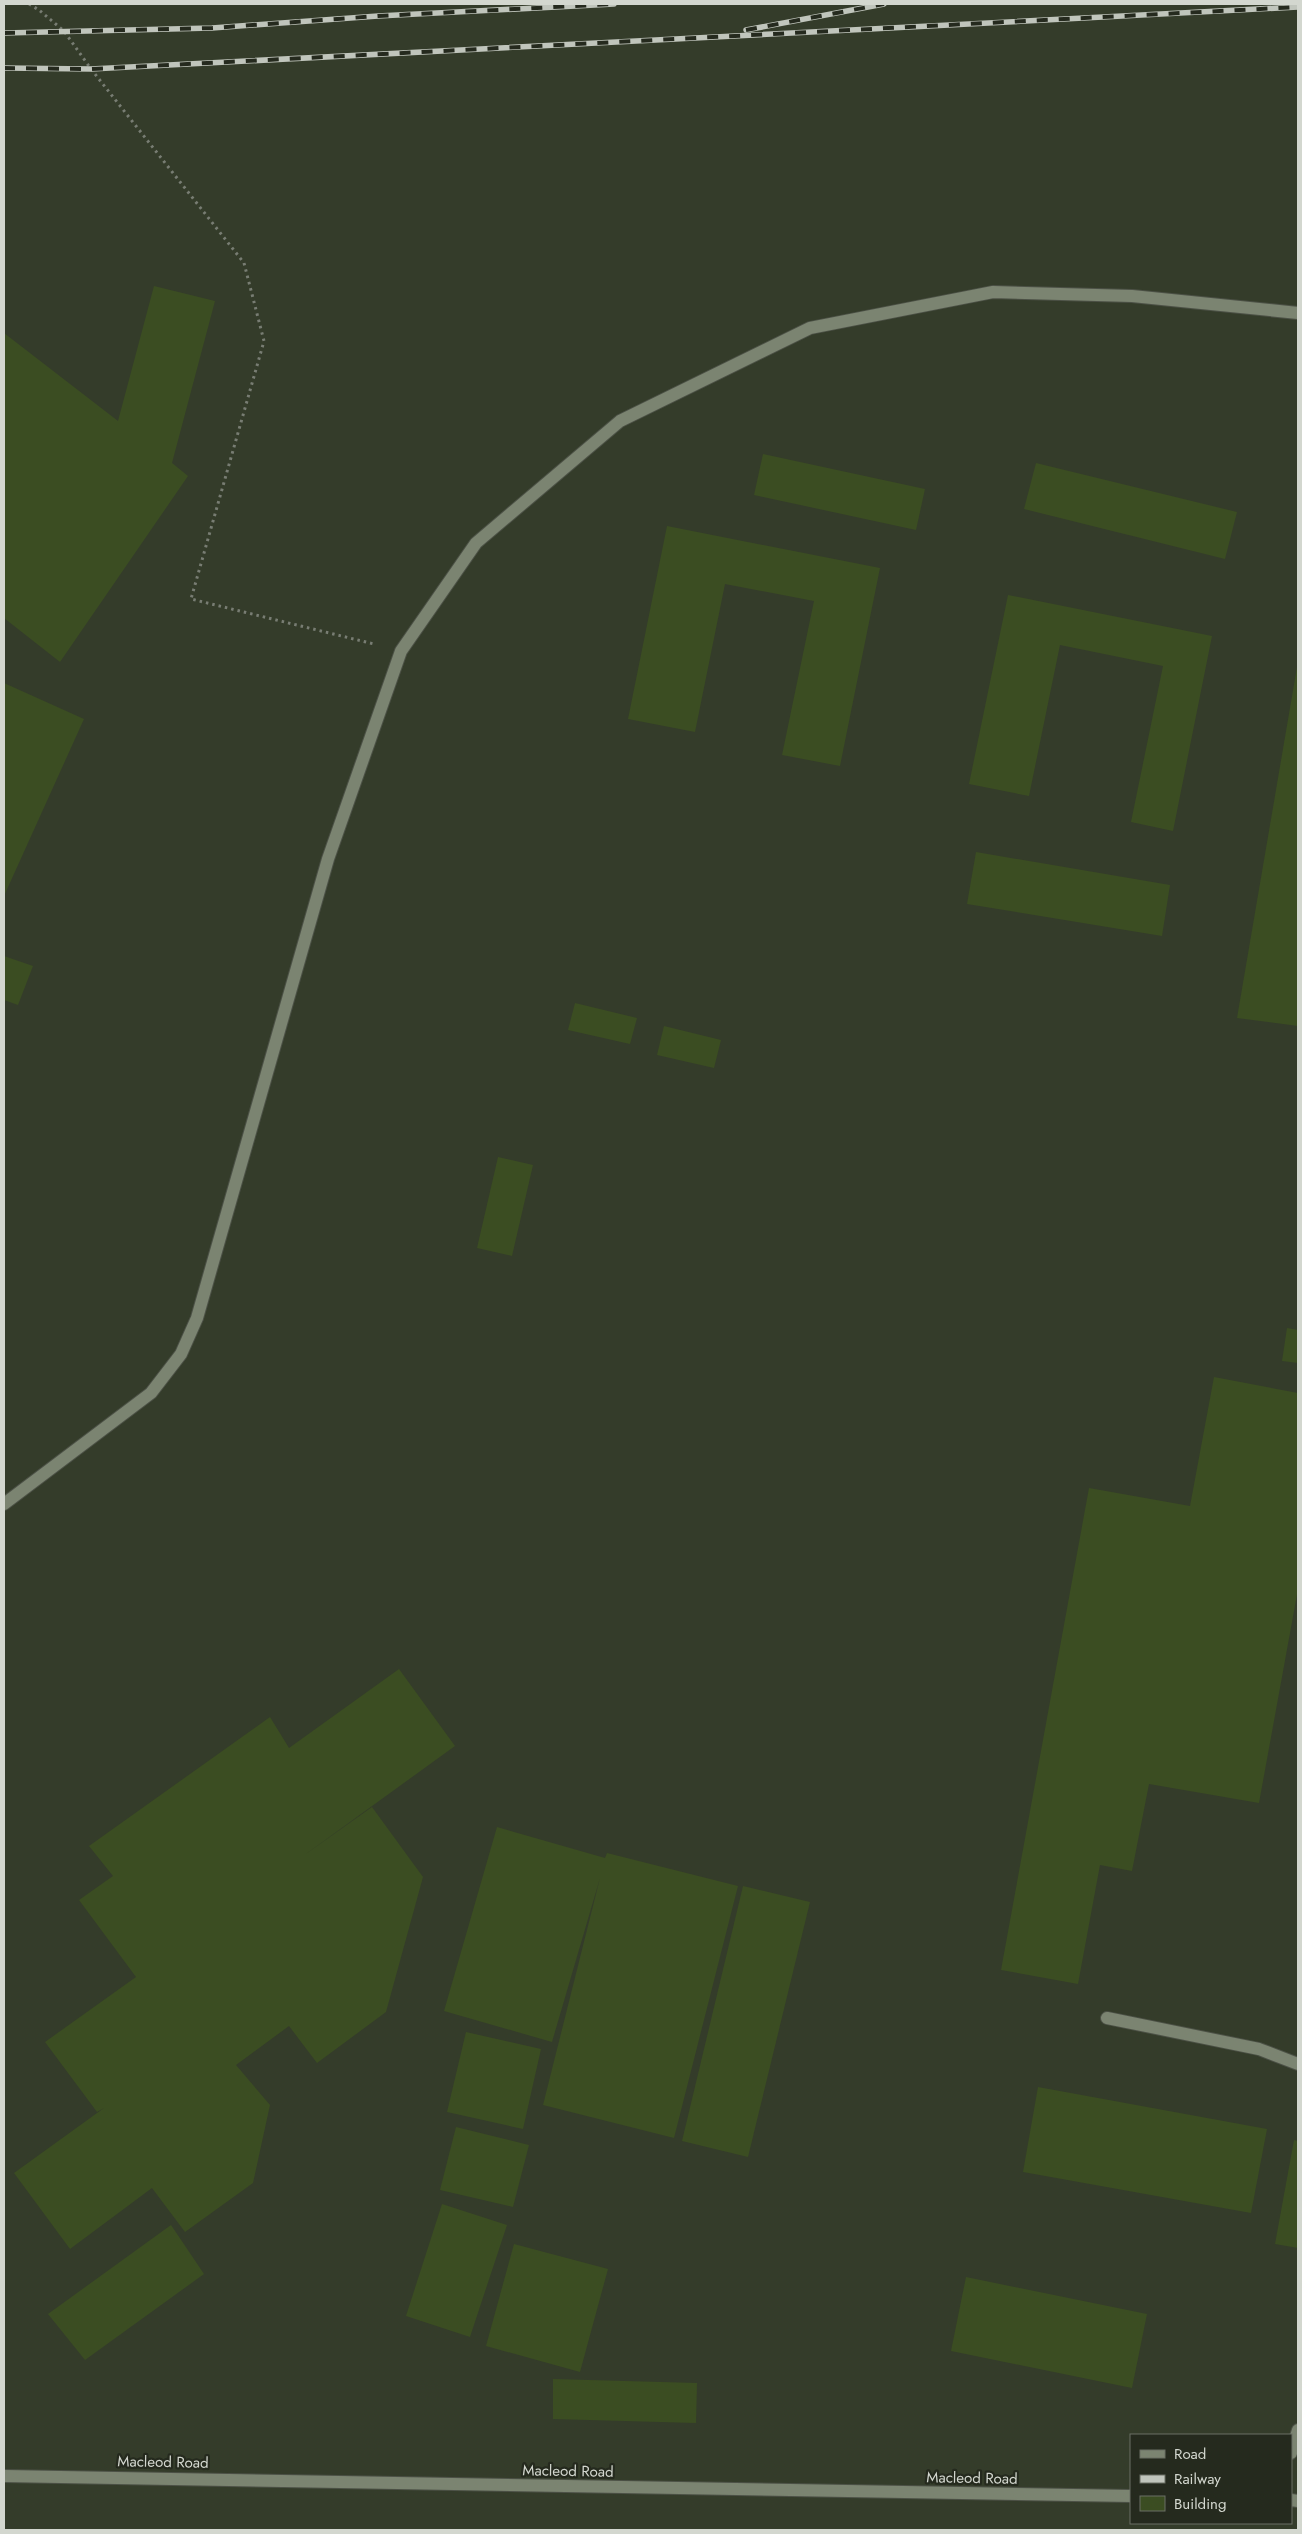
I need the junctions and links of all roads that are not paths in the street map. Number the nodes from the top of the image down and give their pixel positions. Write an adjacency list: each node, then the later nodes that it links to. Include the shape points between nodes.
1 (1298, 313): 2 (street, via 1132,296 994,292 810,328 620,421 476,543 401,651 328,859 198,1318 181,1354 151,1393)
2 (4, 1504)
3 (1107, 2018): 4 (street, via 1260,2049)
4 (1298, 2064)
5 (1298, 2430): 6 (street)
6 (1292, 2450)
7 (4, 2476): 8 (street, Macleod Road)
8 (1130, 2496)

